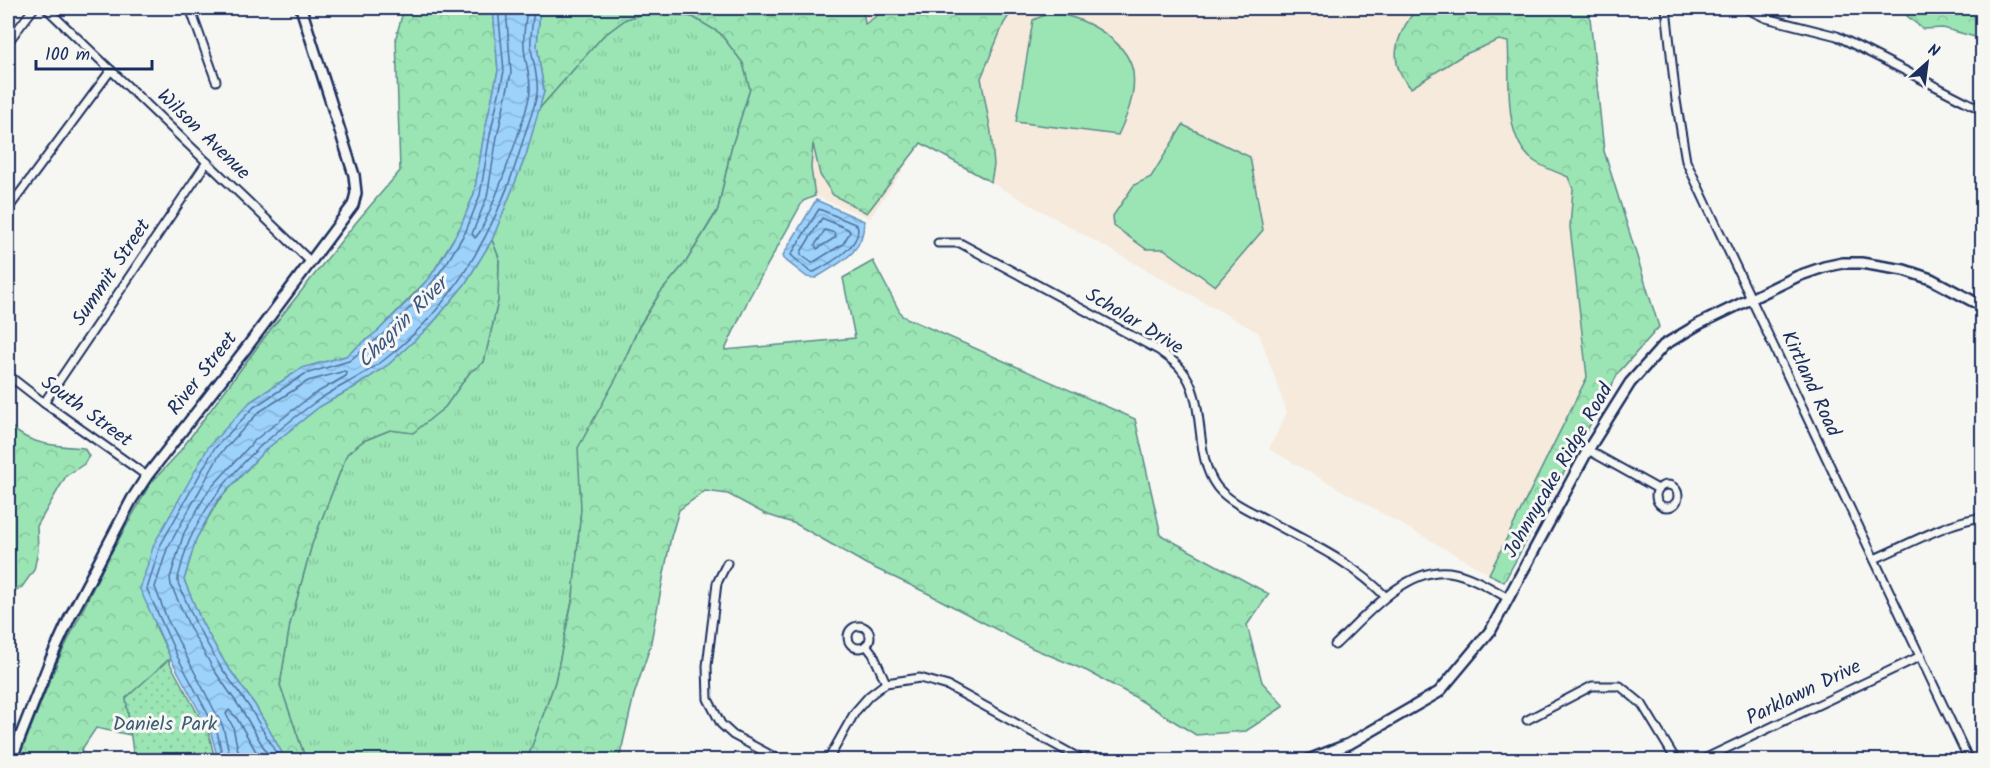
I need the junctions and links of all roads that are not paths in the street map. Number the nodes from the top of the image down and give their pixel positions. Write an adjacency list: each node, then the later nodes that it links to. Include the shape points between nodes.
1 (34, 8): 7 (street)
2 (46, 8): 8 (street, Wilson Avenue)
3 (190, 8): 9 (street)
4 (301, 8): 14 (main road, River Street, via 354,175 356,193 353,205)
5 (1666, 8): 15 (street, Kirtland Road, via 1686,161)
6 (1745, 8): 10 (street, via 1766,18 1837,36)
7 (8, 42)
8 (111, 70): 11 (street, Wilson Avenue); 12 (street)
9 (216, 81)
10 (1983, 110)
11 (207, 162): 14 (street, Wilson Avenue); 18 (street, Summit Street)
12 (8, 209)
13 (938, 243): 25 (street, Scholar Drive, via 960,243 1160,351 1181,369 1191,387 1204,460 1217,486 1235,503 1346,562)
14 (310, 261): 20 (main road, River Street)
15 (1752, 298): 16 (main road, Johnnycake Ridge Road, via 1824,267 1861,263 1931,279); 19 (main road, Johnnycake Ridge Road, via 1664,345 1630,383); 23 (street, Kirtland Road)
16 (1983, 306)
17 (8, 375): 18 (street, South Street)
18 (44, 403): 20 (street, South Street)
19 (1588, 450): 21 (street); 26 (main road, Johnnycake Ridge Road)
20 (147, 476): 33 (main road, River Street, via 71,615)
21 (1658, 489)
22 (1983, 518): 23 (street, via 1956,523)
23 (1874, 560): 29 (street, Kirtland Road)
24 (727, 563): 34 (street, via 717,583 707,666 708,699 721,723 733,735)
25 (1386, 597): 26 (street, via 1425,573 1448,572); 28 (street)
26 (1508, 598): 37 (main road, Johnnycake Ridge Road, via 1491,630 1439,692 1349,744)
27 (866, 645): 30 (street)
28 (1335, 645)
29 (1921, 656): 32 (street, Kirtland Road); 39 (street, Parklawn Drive)
30 (886, 683): 35 (street, via 855,712); 36 (street, via 920,678 939,683)
31 (1527, 720): 38 (street, via 1592,686 1620,686 1642,704)
32 (1965, 759)
33 (11, 760)
34 (780, 760)
35 (828, 760)
36 (1087, 760)
37 (1308, 760)
38 (1676, 760)
39 (1702, 760)

